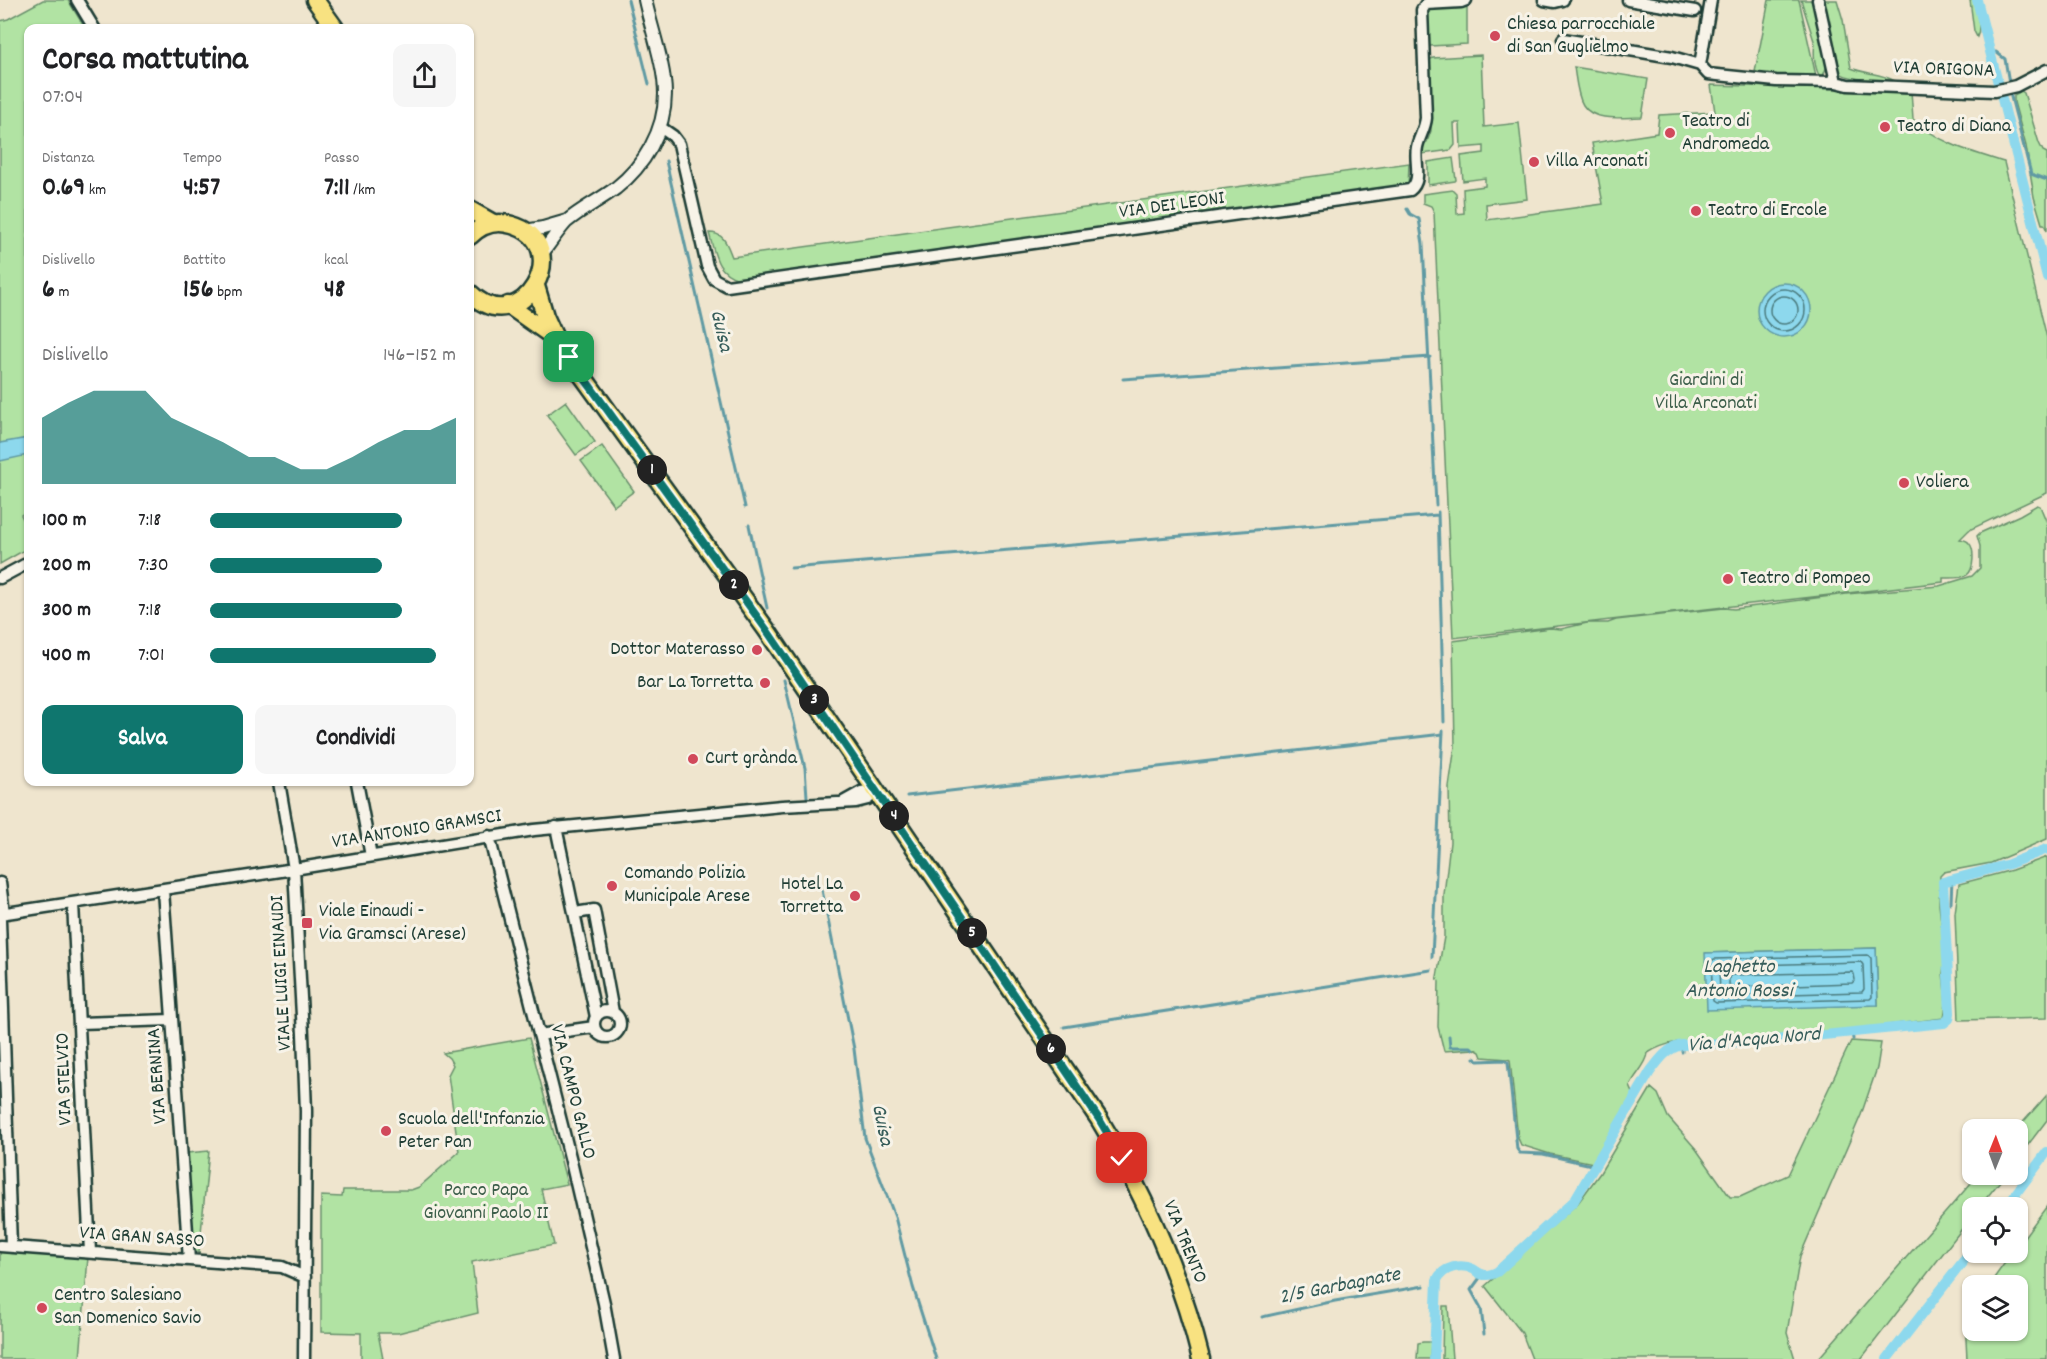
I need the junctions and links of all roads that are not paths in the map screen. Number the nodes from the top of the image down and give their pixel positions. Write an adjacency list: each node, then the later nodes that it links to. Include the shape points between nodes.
1 (77, 0): 11 (street)
2 (315, 0): 12 (main road)
3 (645, 0): 17 (street, via 664,79)
4 (1466, 0): 17 (street, VIA DEI LEONI, via 1426,4 1422,10 1426,118 1417,147 1417,182 1410,190 727,286 717,282 707,266 679,144)
5 (1544, 0): 6 (street)
6 (1563, 0)
7 (1628, 0): 10 (street)
8 (1711, 0): 10 (street)
9 (1818, 0): 16 (street)
10 (1703, 12): 14 (street)
11 (92, 24)
12 (332, 24)
13 (1563, 39): 14 (street, VIA ORIGONA)
14 (1700, 65): 16 (street, VIA ORIGONA, via 1708,74 1732,78)
15 (2047, 70): 16 (street, VIA ORIGONA, via 2016,86 1994,91)
16 (1836, 82)
17 (660, 127): 19 (street, via 630,176)
18 (474, 212): 20 (main road)
19 (568, 221): 21 (street); 23 (street)
20 (493, 223): 21 (main road, via 510,224); 22 (main road)
21 (525, 231): 23 (main road)
22 (474, 233)
23 (541, 255): 24 (main road, via 542,271)
24 (536, 286): 26 (main road, via 524,299); 27 (main road)
25 (474, 300): 26 (main road)
26 (508, 305): 27 (main road)
27 (555, 338): 34 (main road, VIA TRENTO)
28 (24, 565): 30 (street)
29 (24, 573): 31 (street)
30 (0, 578)
31 (0, 586)
32 (280, 786): 38 (street, VIALE LUIGI EINAUDI)
33 (358, 786): 37 (street)
34 (877, 790): 35 (street, VIA ANTONIO GRAMSCI, via 861,792 842,802); 57 (main road, VIA TRENTO, via 1128,1168 1174,1268)
35 (556, 827): 36 (street, VIA ANTONIO GRAMSCI); 42 (street)
36 (489, 836): 37 (street, VIA ANTONIO GRAMSCI); 48 (street, VIA CAMPO GALLO)
37 (371, 856): 38 (street, VIA ANTONIO GRAMSCI)
38 (294, 869): 40 (street, VIA ANTONIO GRAMSCI); 52 (street, VIALE LUIGI EINAUDI, via 305,1076)
39 (0, 883): 43 (street)
40 (163, 890): 41 (street, VIA ANTONIO GRAMSCI); 45 (street, VIA BERNINA)
41 (73, 903): 43 (street, VIA ANTONIO GRAMSCI); 47 (street, VIA STELVIO)
42 (575, 913): 44 (street, via 594,910); 46 (street)
43 (1, 916): 49 (street)
44 (614, 1012): 46 (street, via 602,1012); 46 (street, via 620,1022 614,1034 602,1036)
45 (172, 1020): 47 (street); 51 (street, VIA BERNINA)
46 (595, 1022): 48 (street)
47 (80, 1023): 50 (street, VIA STELVIO)
48 (539, 1035): 56 (street, VIA CAMPO GALLO)
49 (6, 1246): 50 (street, VIA GRAN SASSO)
50 (90, 1252): 51 (street, VIA GRAN SASSO)
51 (189, 1260): 53 (street, VIA GRAN SASSO)
52 (305, 1260): 53 (street, VIA GRAN SASSO); 54 (street, VIALE LUIGI EINAUDI)
53 (282, 1267): 54 (street, VIA GRAN SASSO)
54 (305, 1277): 55 (street, VIALE LUIGI EINAUDI)
55 (304, 1359)
56 (614, 1359)
57 (1201, 1359)

